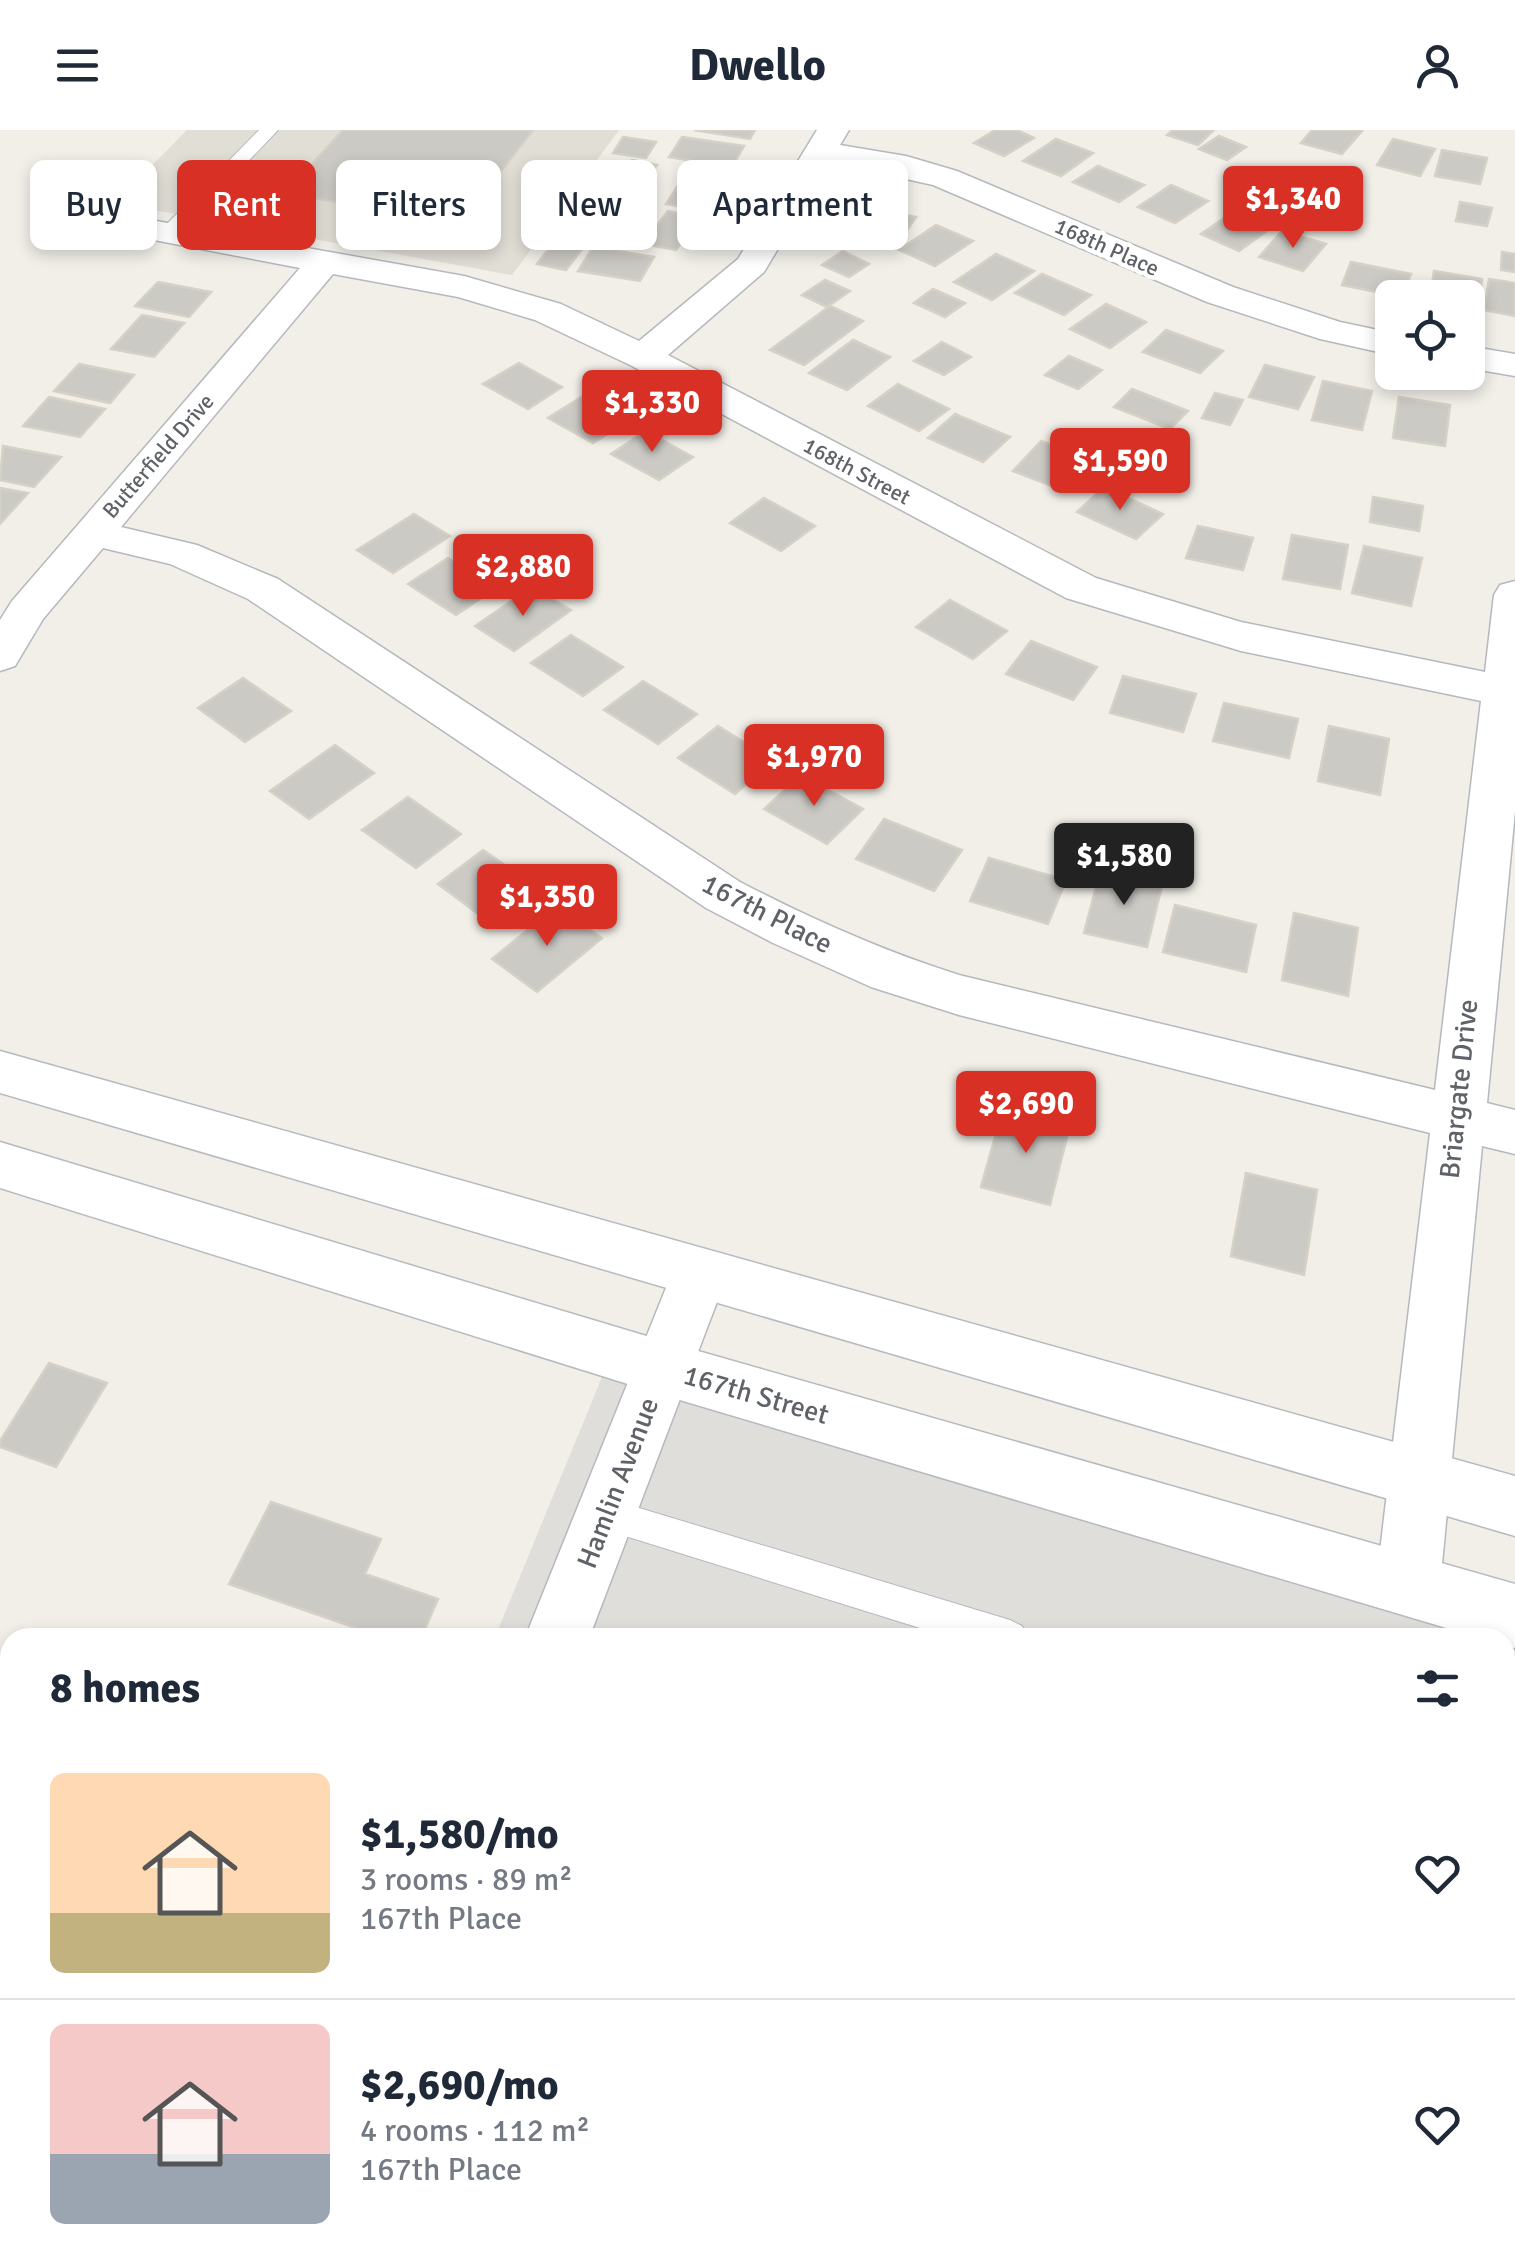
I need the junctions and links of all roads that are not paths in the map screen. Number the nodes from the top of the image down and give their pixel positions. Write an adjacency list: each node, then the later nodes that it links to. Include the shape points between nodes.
1 (269, 130): 3 (lane)
2 (827, 140): 5 (street, 168th Place, via 945,178 1231,301); 6 (street, via 752,264)
3 (157, 231): 4 (street, 168th Street)
4 (324, 262): 6 (street, 168th Street, via 514,300); 9 (street, Butterfield Drive)
5 (1375, 341)
6 (643, 357): 12 (street, 168th Street, via 1112,600 1234,635)
7 (1485, 360): 8 (street)
8 (1515, 365)
9 (92, 533): 11 (street, Butterfield Drive); 14 (street, 167th Place, via 182,554 263,589 723,895 806,938 959,995)
10 (1515, 594): 12 (street, Briargate Drive)
11 (0, 656)
12 (1509, 691): 14 (street, Briargate Drive)
13 (0, 1072): 17 (street)
14 (1456, 1117): 15 (street, 167th Place); 19 (street, Briargate Drive)
15 (1515, 1132)
16 (0, 1165): 18 (street, 167th Street)
17 (700, 1273): 18 (street, Hamlin Avenue); 19 (street)
18 (662, 1368): 21 (street, Hamlin Avenue); 22 (street, 167th Street)
19 (1417, 1478): 20 (street); 22 (street, Briargate Drive)
20 (1515, 1506)
21 (606, 1514): 24 (street, Hamlin Avenue); 25 (lane)
22 (1408, 1585): 23 (street, 167th Street)
23 (1515, 1616)
24 (561, 1628)
25 (977, 1628)

